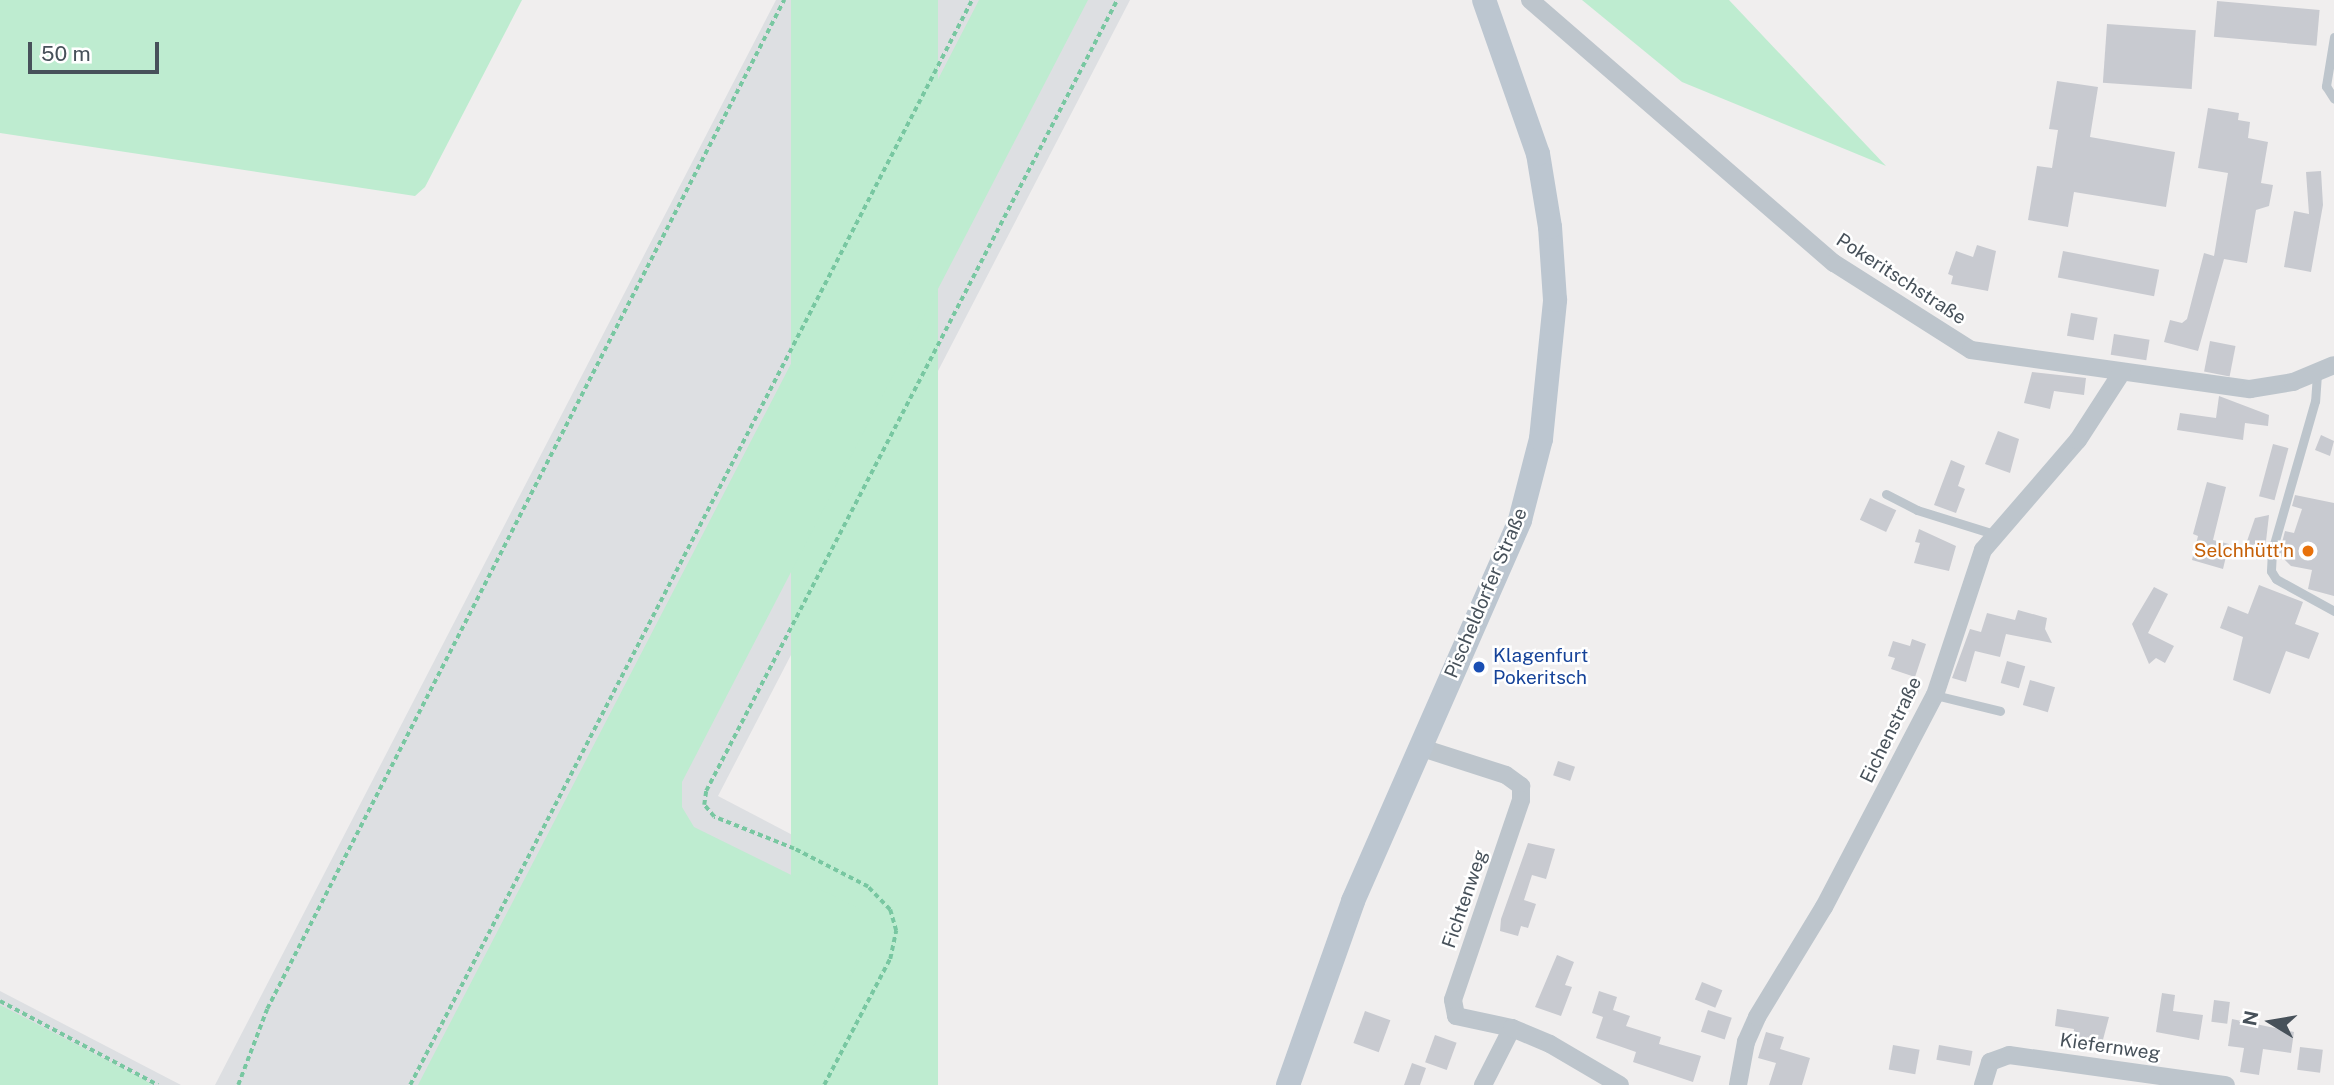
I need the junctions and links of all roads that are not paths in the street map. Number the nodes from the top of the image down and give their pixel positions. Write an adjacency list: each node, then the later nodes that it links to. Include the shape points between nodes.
1 (1484, 0): 13 (main road, Pischeldorfer Straße, via 1538,155 1553,263 1552,370 1541,439 1520,520)
2 (1530, 0): 6 (street, Pokeritschstraße, via 1834,263 1971,350)
3 (2334, 37): 4 (lane, via 2326,86)
4 (2334, 99)
5 (2334, 365): 7 (street, Pokeritschstraße)
6 (2122, 372): 7 (street, Pokeritschstraße, via 2250,389); 9 (street, Eichenstraße, via 2078,440)
7 (2317, 374): 10 (lane, via 2315,401 2272,551 2271,572)
8 (1886, 494): 9 (lane, via 1917,510)
9 (1994, 534): 11 (street, Eichenstraße, via 1983,550)
10 (2334, 611)
11 (1935, 695): 12 (lane); 19 (street, Eichenstraße, via 1824,907 1757,1017 1746,1042)
12 (2000, 711)
13 (1419, 747): 14 (street, Fichtenweg, via 1506,775 1521,786 1521,800 1453,1000 1455,1016); 16 (main road, Pischeldorfer Straße, via 1353,901)
14 (1512, 1028): 17 (street); 18 (street)
15 (2186, 1082): 20 (street, Kiefernweg, via 2009,1055 1990,1062); 21 (street, Kiefernweg)
16 (1288, 1085)
17 (1483, 1085)
18 (1620, 1085)
19 (1738, 1085)
20 (1983, 1085)
21 (2226, 1085)

